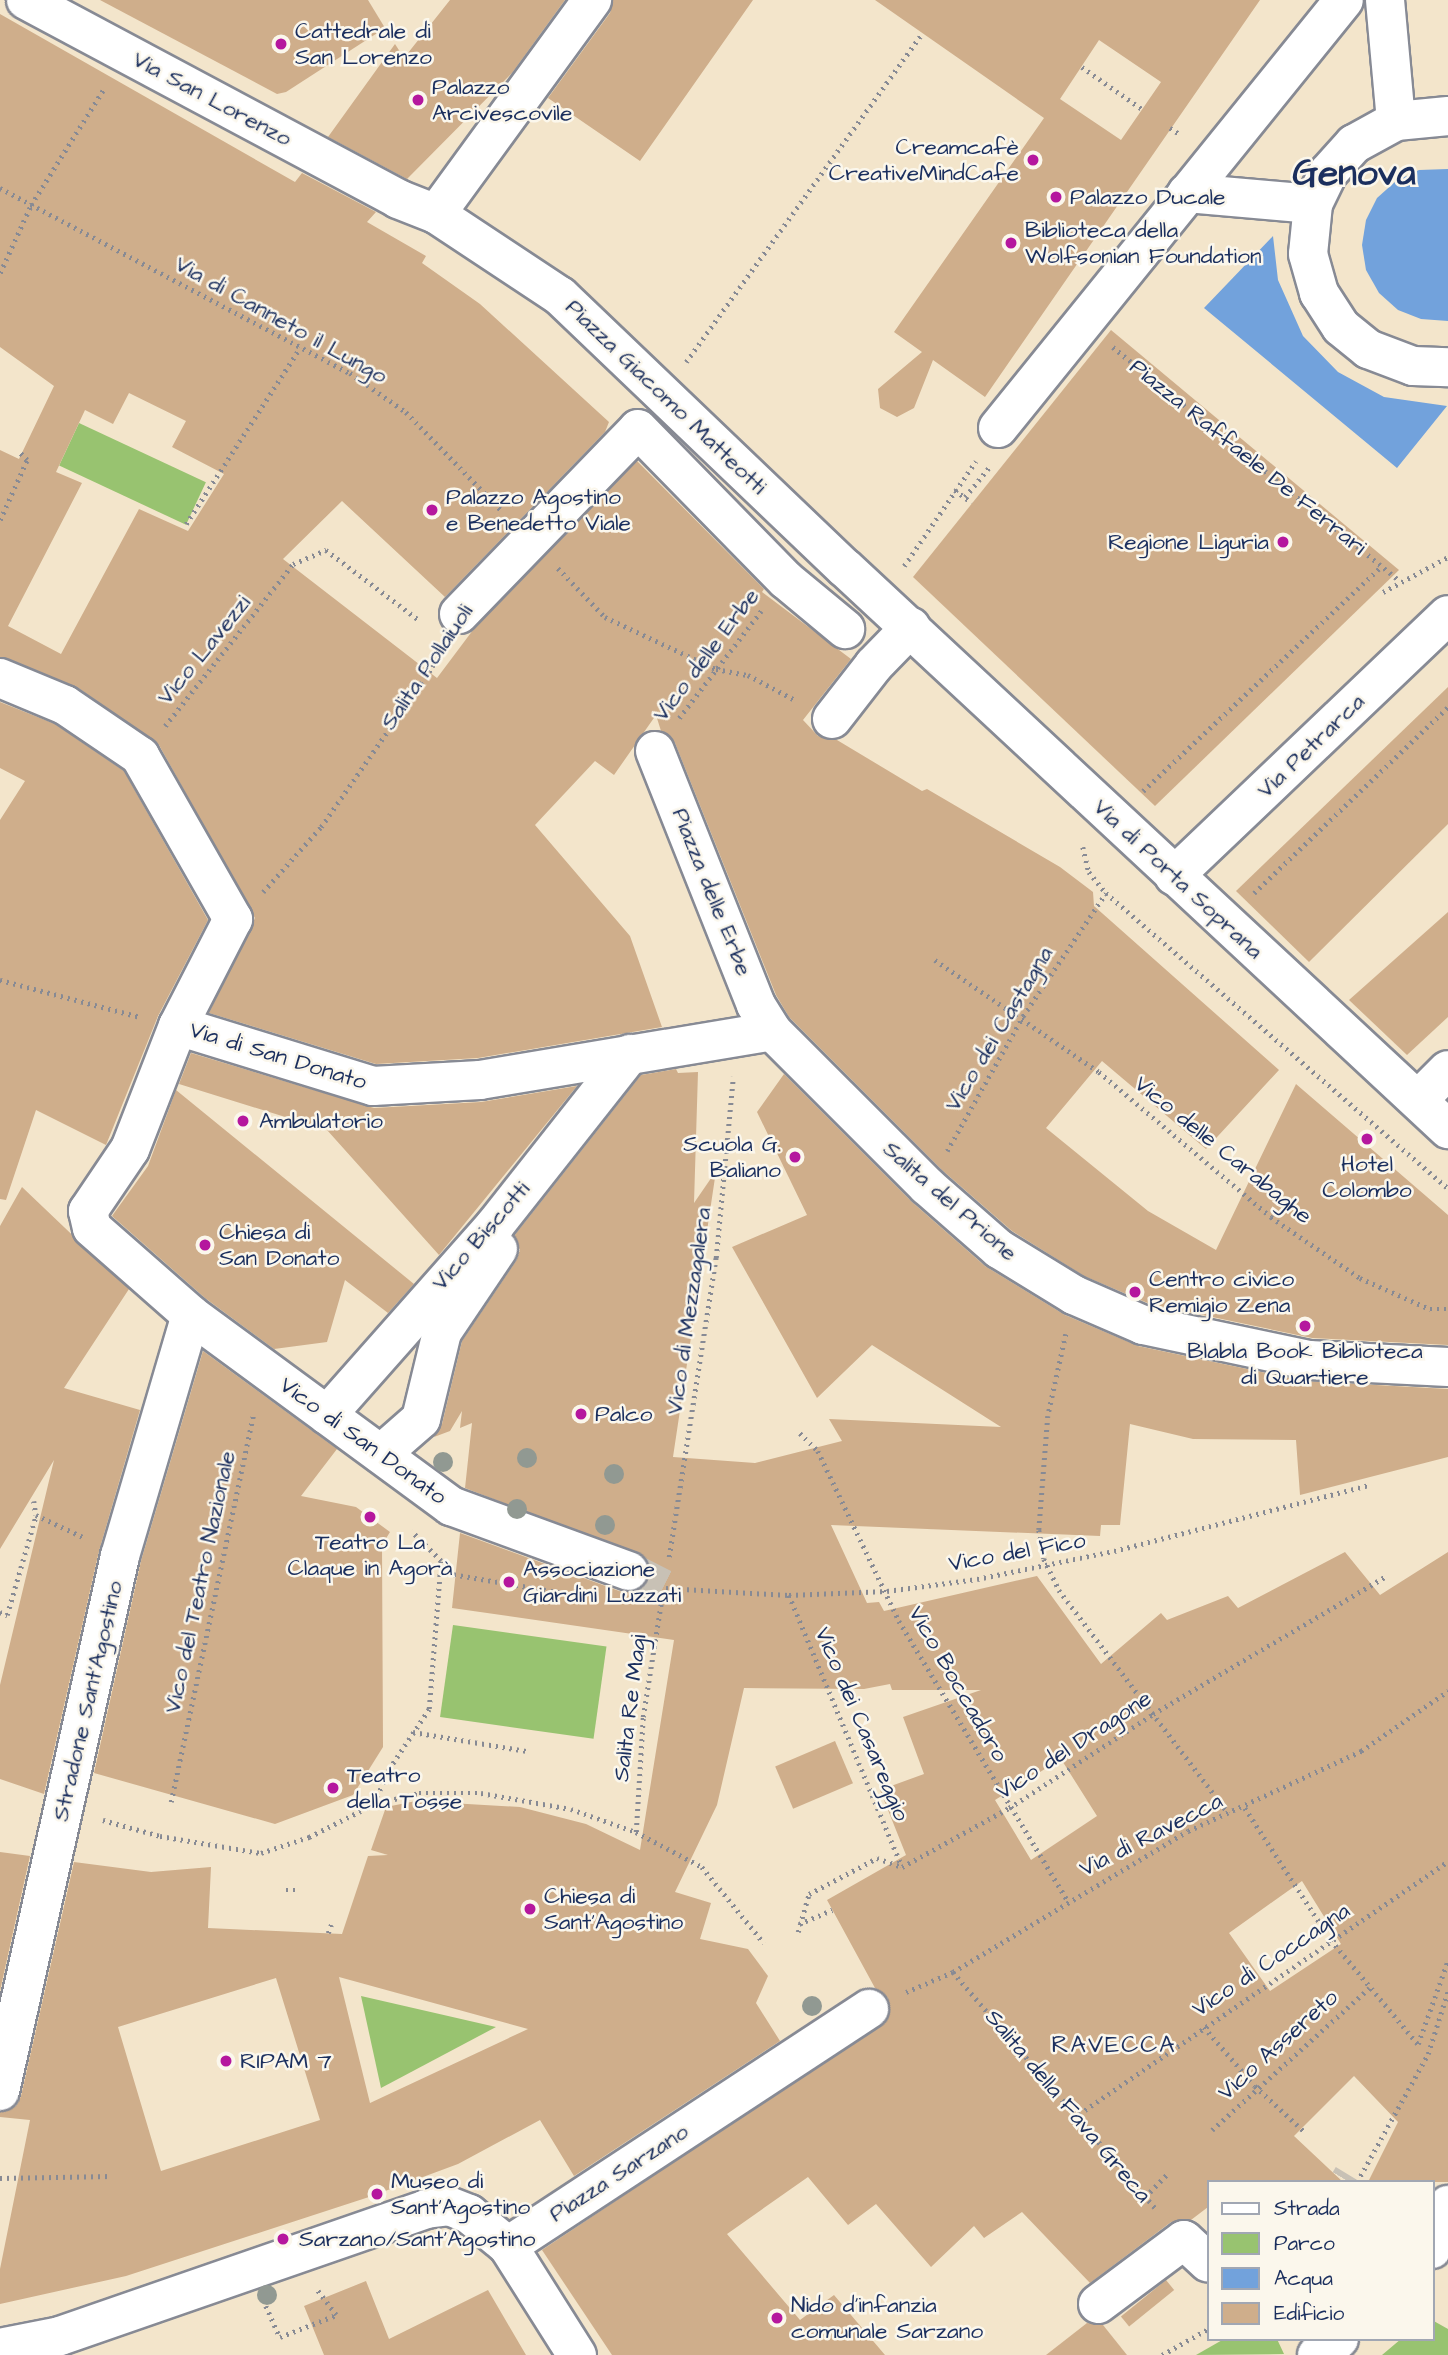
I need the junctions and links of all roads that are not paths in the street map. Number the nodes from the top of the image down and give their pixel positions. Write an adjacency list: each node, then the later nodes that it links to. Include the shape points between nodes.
1 (26, 0): 8 (street, Via San Lorenzo)
2 (592, 0): 10 (street)
3 (1344, 0): 7 (street)
4 (1385, 0): 6 (street)
5 (1448, 116): 6 (street)
6 (1395, 121): 9 (street, via 1354,144 1328,173)
7 (1187, 193): 9 (street); 12 (street, via 1098,325)
8 (398, 199): 10 (street, Piazza Giacomo Matteotti)
9 (1313, 204): 11 (street, via 1308,254 1319,293 1341,327 1368,349 1413,366)
10 (436, 214): 14 (street, Piazza Giacomo Matteotti, via 561,296)
11 (1448, 367)
12 (998, 428)
13 (638, 429): 16 (street, Salita Pollaiuoli); 18 (street, Piazza Giacomo Matteotti, via 786,580)
14 (882, 599): 17 (street, Via di Porta Soprana)
15 (1448, 615): 22 (street, Via Petrarca)
16 (452, 626)
17 (911, 627): 20 (street); 22 (street, Via di Porta Soprana)
18 (845, 629)
19 (0, 678): 23 (street, via 65,705 141,756 227,908)
20 (832, 719)
21 (655, 751): 24 (street, Piazza delle Erbe, via 757,1004)
22 (1174, 876): 27 (street, Via di Porta Soprana)
23 (178, 1026): 25 (street, Via di San Donato, via 373,1086 480,1080); 30 (street, Via di San Donato, via 130,1149 93,1202 88,1221)
24 (754, 1034): 25 (street, Via di San Donato); 31 (street, Salita del Prione, via 999,1249 1074,1295 1143,1325 1309,1360)
25 (630, 1054): 32 (street, Vico Biscotti, via 495,1225)
26 (1448, 1070): 27 (street)
27 (1418, 1100): 28 (street, Via di Porta Soprana)
28 (1448, 1129)
29 (501, 1246): 33 (street, via 442,1332 421,1419)
30 (191, 1315): 32 (street, Vico di San Donato); 36 (street, Stradone Sant'Agostino, via 120,1556 54,1819)
31 (1448, 1367)
32 (327, 1415): 33 (street, Vico di San Donato)
33 (381, 1454): 34 (street, Vico di San Donato, via 451,1506)
34 (647, 1573)
35 (869, 2009): 39 (street, Piazza Sarzano)
36 (0, 2091)
37 (1448, 2205): 38 (street)
38 (1434, 2244)
39 (508, 2246): 43 (street, via 469,2214 449,2206 426,2208 60,2336); 44 (street)
40 (1196, 2251): 41 (street)
41 (1098, 2304)
42 (1336, 2341): 45 (street)
43 (0, 2348)
44 (577, 2355)
45 (1317, 2355)

